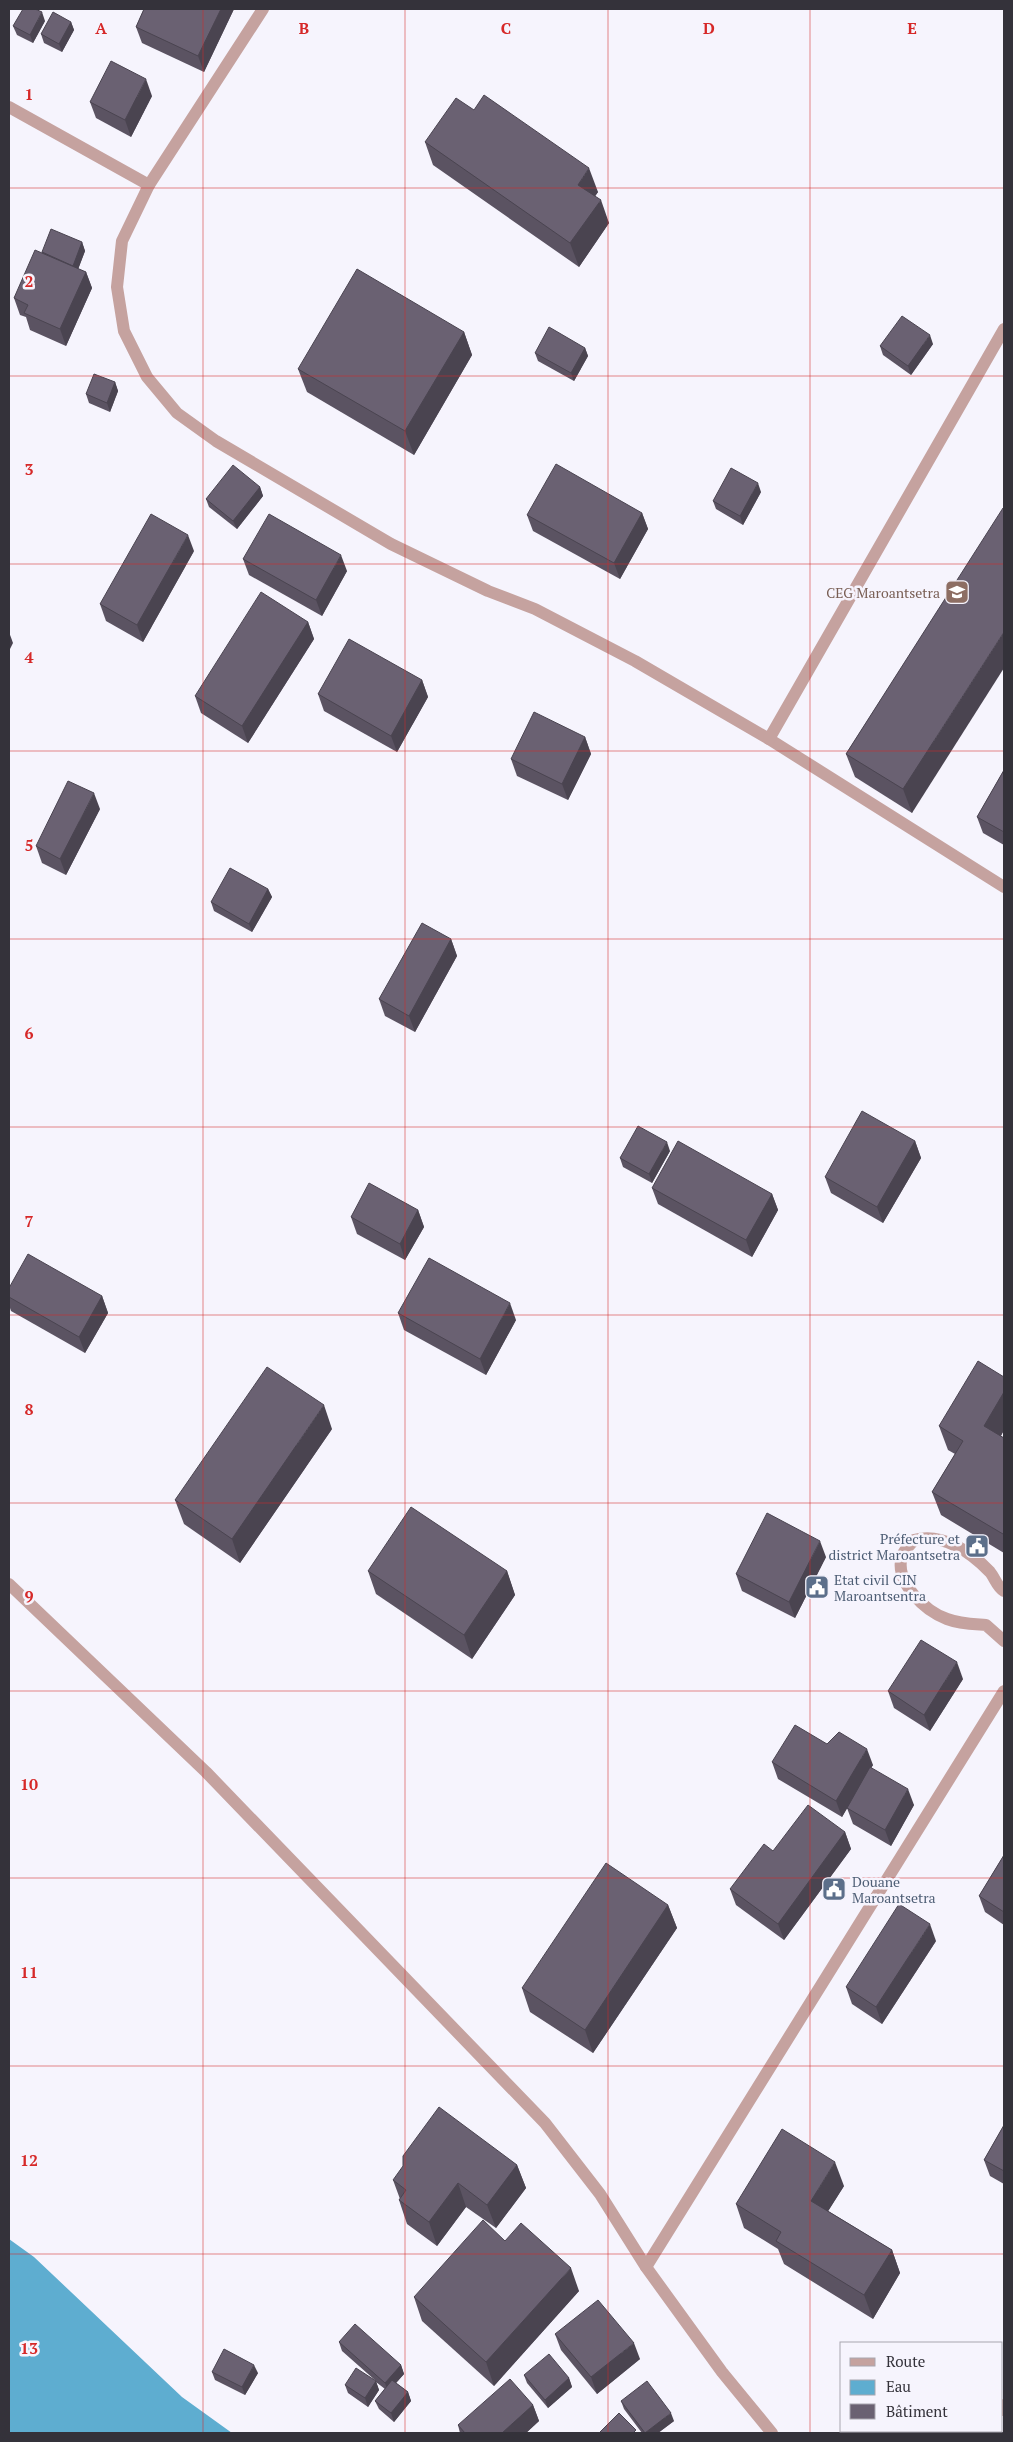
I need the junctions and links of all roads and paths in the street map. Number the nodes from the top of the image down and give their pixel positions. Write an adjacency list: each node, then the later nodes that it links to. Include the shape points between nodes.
1 (263, 9): 3 (street)
2 (9, 107): 3 (street)
3 (149, 185): 5 (street, via 122,241 117,287 124,331 147,377 177,413 216,441 391,544 580,631)
4 (1004, 328): 5 (street)
5 (769, 740): 6 (street)
6 (1004, 887)
7 (9, 1584): 11 (street, via 206,1772 545,2123 600,2194)
8 (1004, 1590): 9 (street, via 982,1564 937,1538 914,1540 902,1555 901,1565 908,1586 929,1608 945,1618 965,1624 986,1624)
9 (1004, 1642)
10 (1004, 1691): 11 (street)
11 (646, 2267): 12 (street, via 722,2372)
12 (772, 2433)

